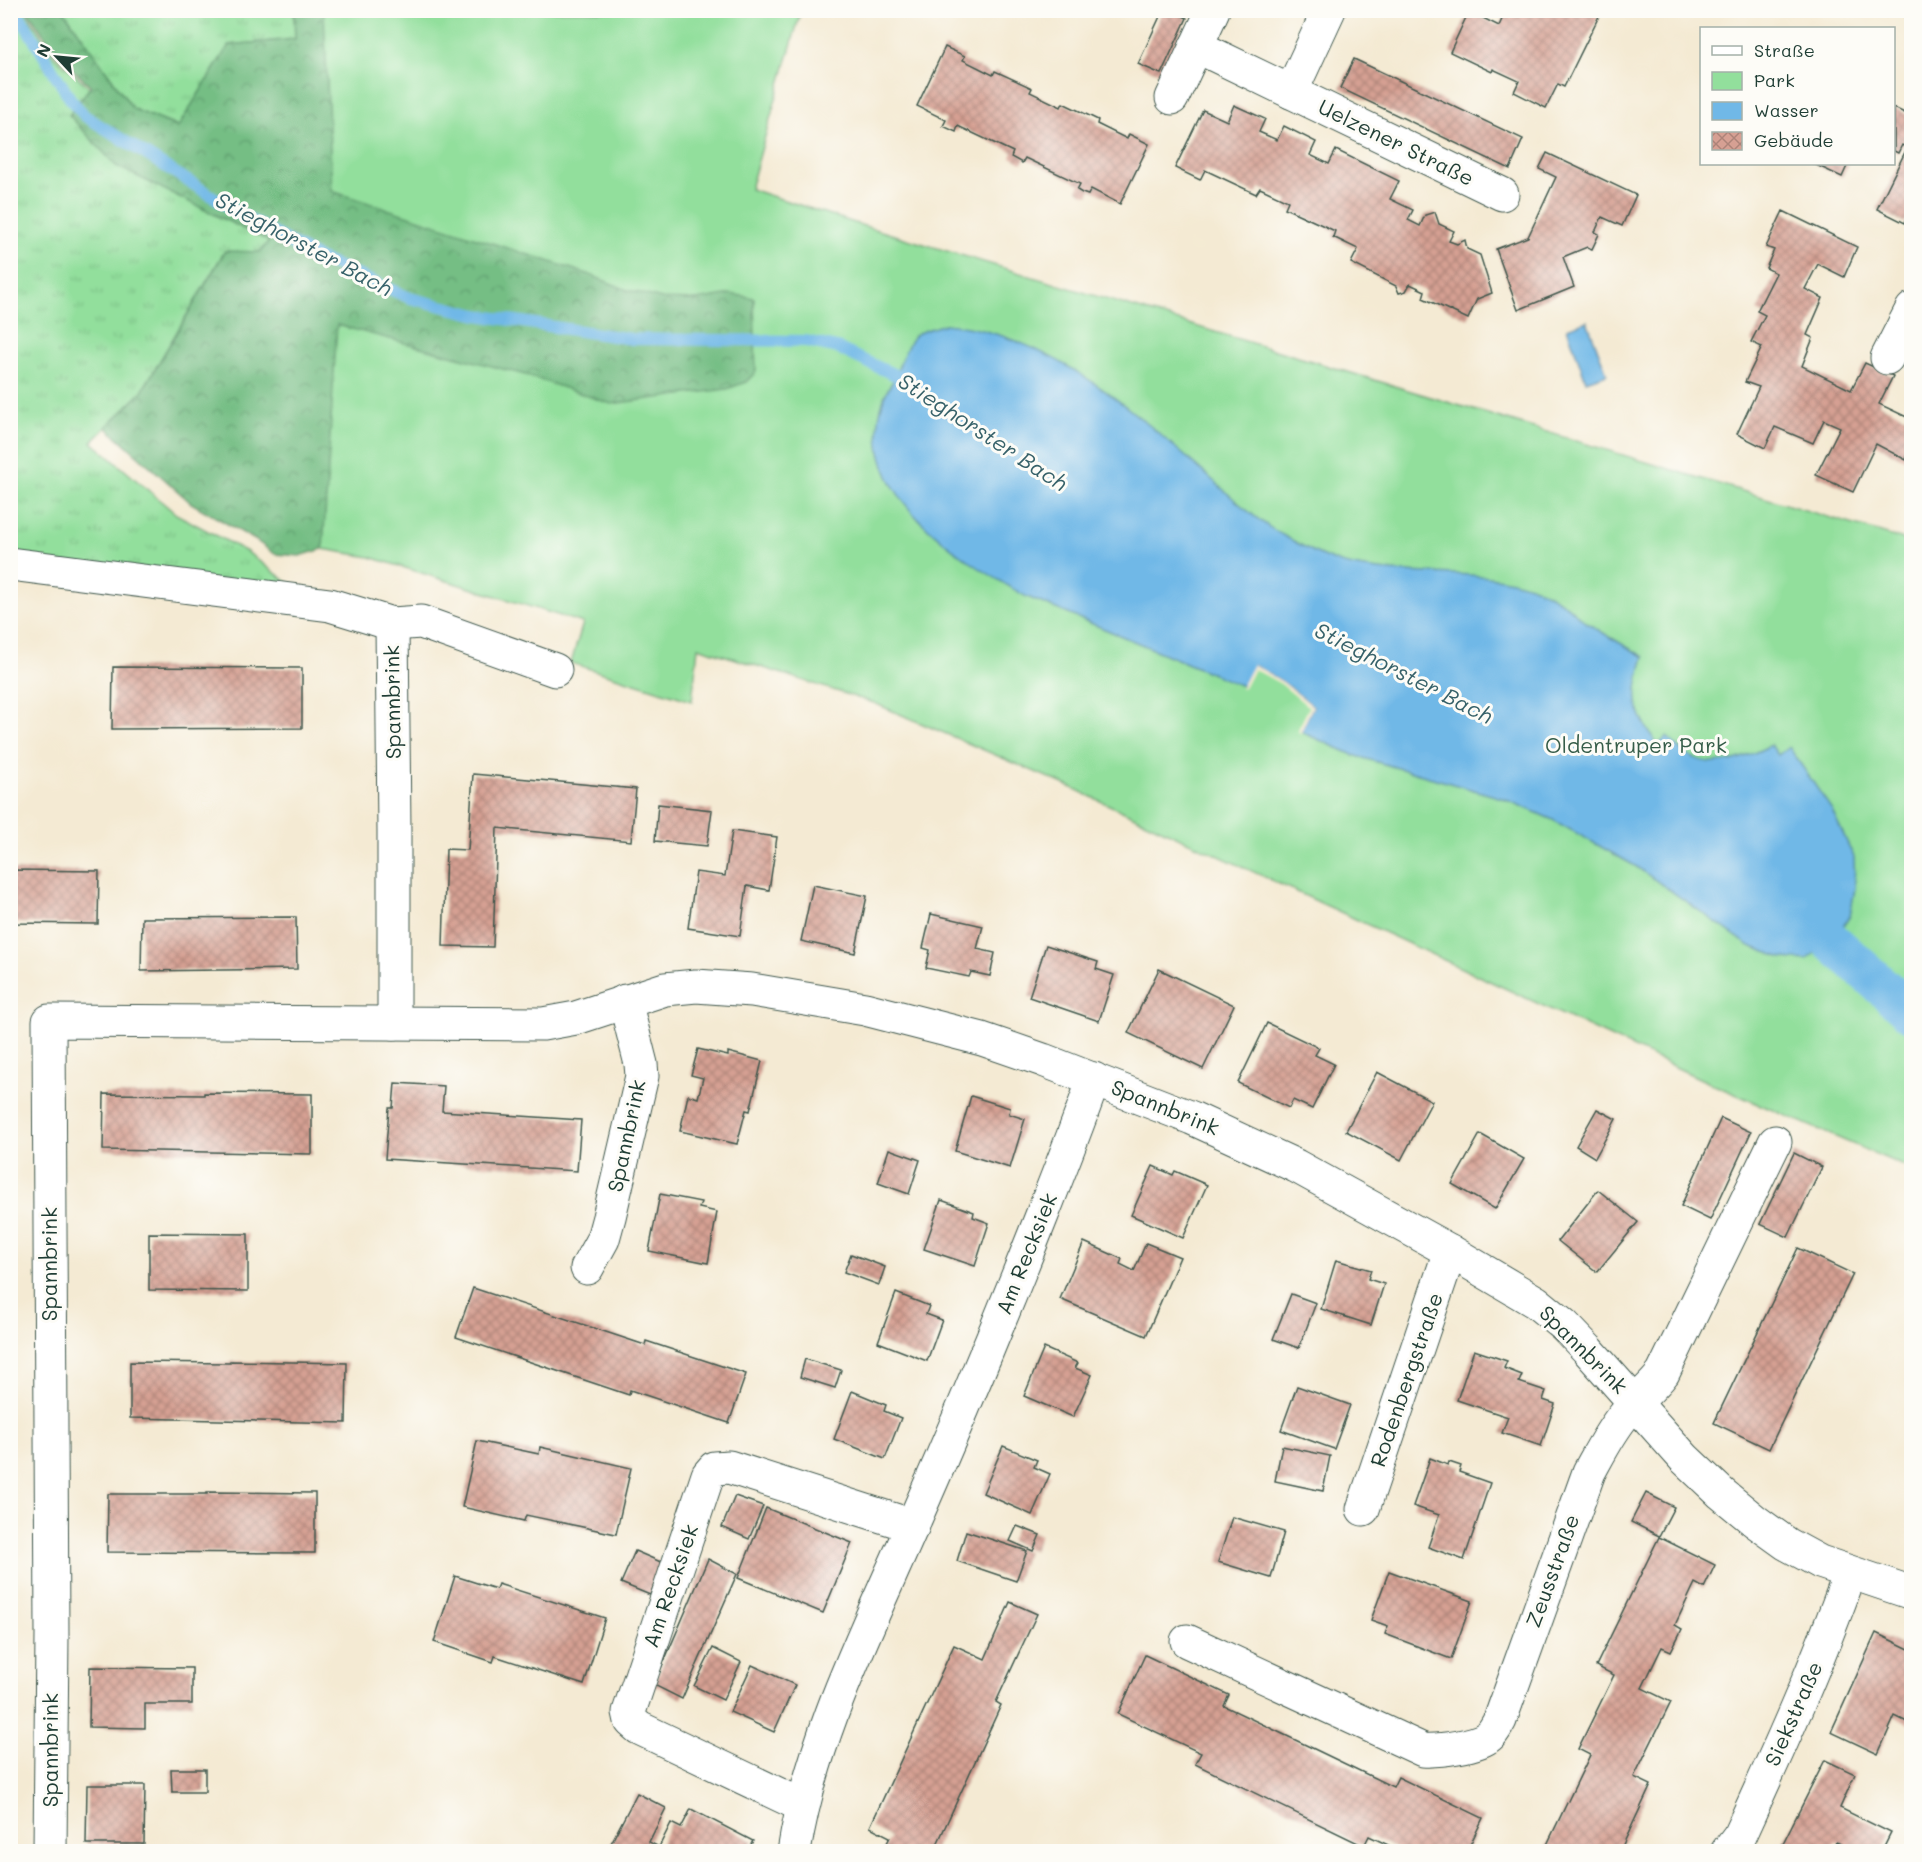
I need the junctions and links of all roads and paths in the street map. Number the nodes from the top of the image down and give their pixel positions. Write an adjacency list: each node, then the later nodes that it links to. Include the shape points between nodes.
1 (1213, 10): 3 (street)
2 (1329, 10): 4 (street)
3 (1196, 46): 4 (street, Uelzener Straße); 5 (street)
4 (1291, 92): 6 (street, Uelzener Straße)
5 (1172, 98)
6 (1502, 194)
7 (1911, 309): 8 (street)
8 (1887, 358)
9 (10, 564): 10 (street, Spannbrink, via 330,606)
10 (392, 624): 11 (street, via 421,622); 13 (street, Spannbrink)
11 (555, 670)
12 (625, 1001): 13 (street, Spannbrink, via 576,1018 543,1024); 14 (street, Spannbrink, via 665,988 752,990 927,1024); 17 (street, Spannbrink, via 642,1076 603,1239)
13 (394, 1023): 25 (street, Spannbrink, via 49,1021)
14 (1094, 1078): 16 (street, Spannbrink, via 1245,1141); 20 (street, Am Recksiek, via 1004,1311)
15 (1775, 1142): 18 (street, Spannbrink, via 1663,1373)
16 (1450, 1251): 18 (street, Spannbrink, via 1536,1302 1564,1325); 19 (street, Rodenbergstraße)
17 (587, 1268)
18 (1635, 1403): 21 (street, Spannbrink, via 1684,1458 1755,1521 1787,1544); 23 (street, Zeusstraße, via 1589,1472 1500,1720 1490,1736 1479,1742 1423,1750)
19 (1363, 1509)
20 (913, 1526): 24 (street, Am Recksiek, via 830,1721); 24 (street, Am Recksiek, via 729,1467 714,1468 708,1475 629,1712 631,1721)
21 (1850, 1573): 22 (street, Spannbrink); 27 (street, Siekstraße, via 1790,1726 1739,1836)
22 (1911, 1593)
23 (1187, 1641)
24 (803, 1806): 26 (street, Am Recksiek)
25 (50, 1851)
26 (794, 1851)
27 (1727, 1851)

